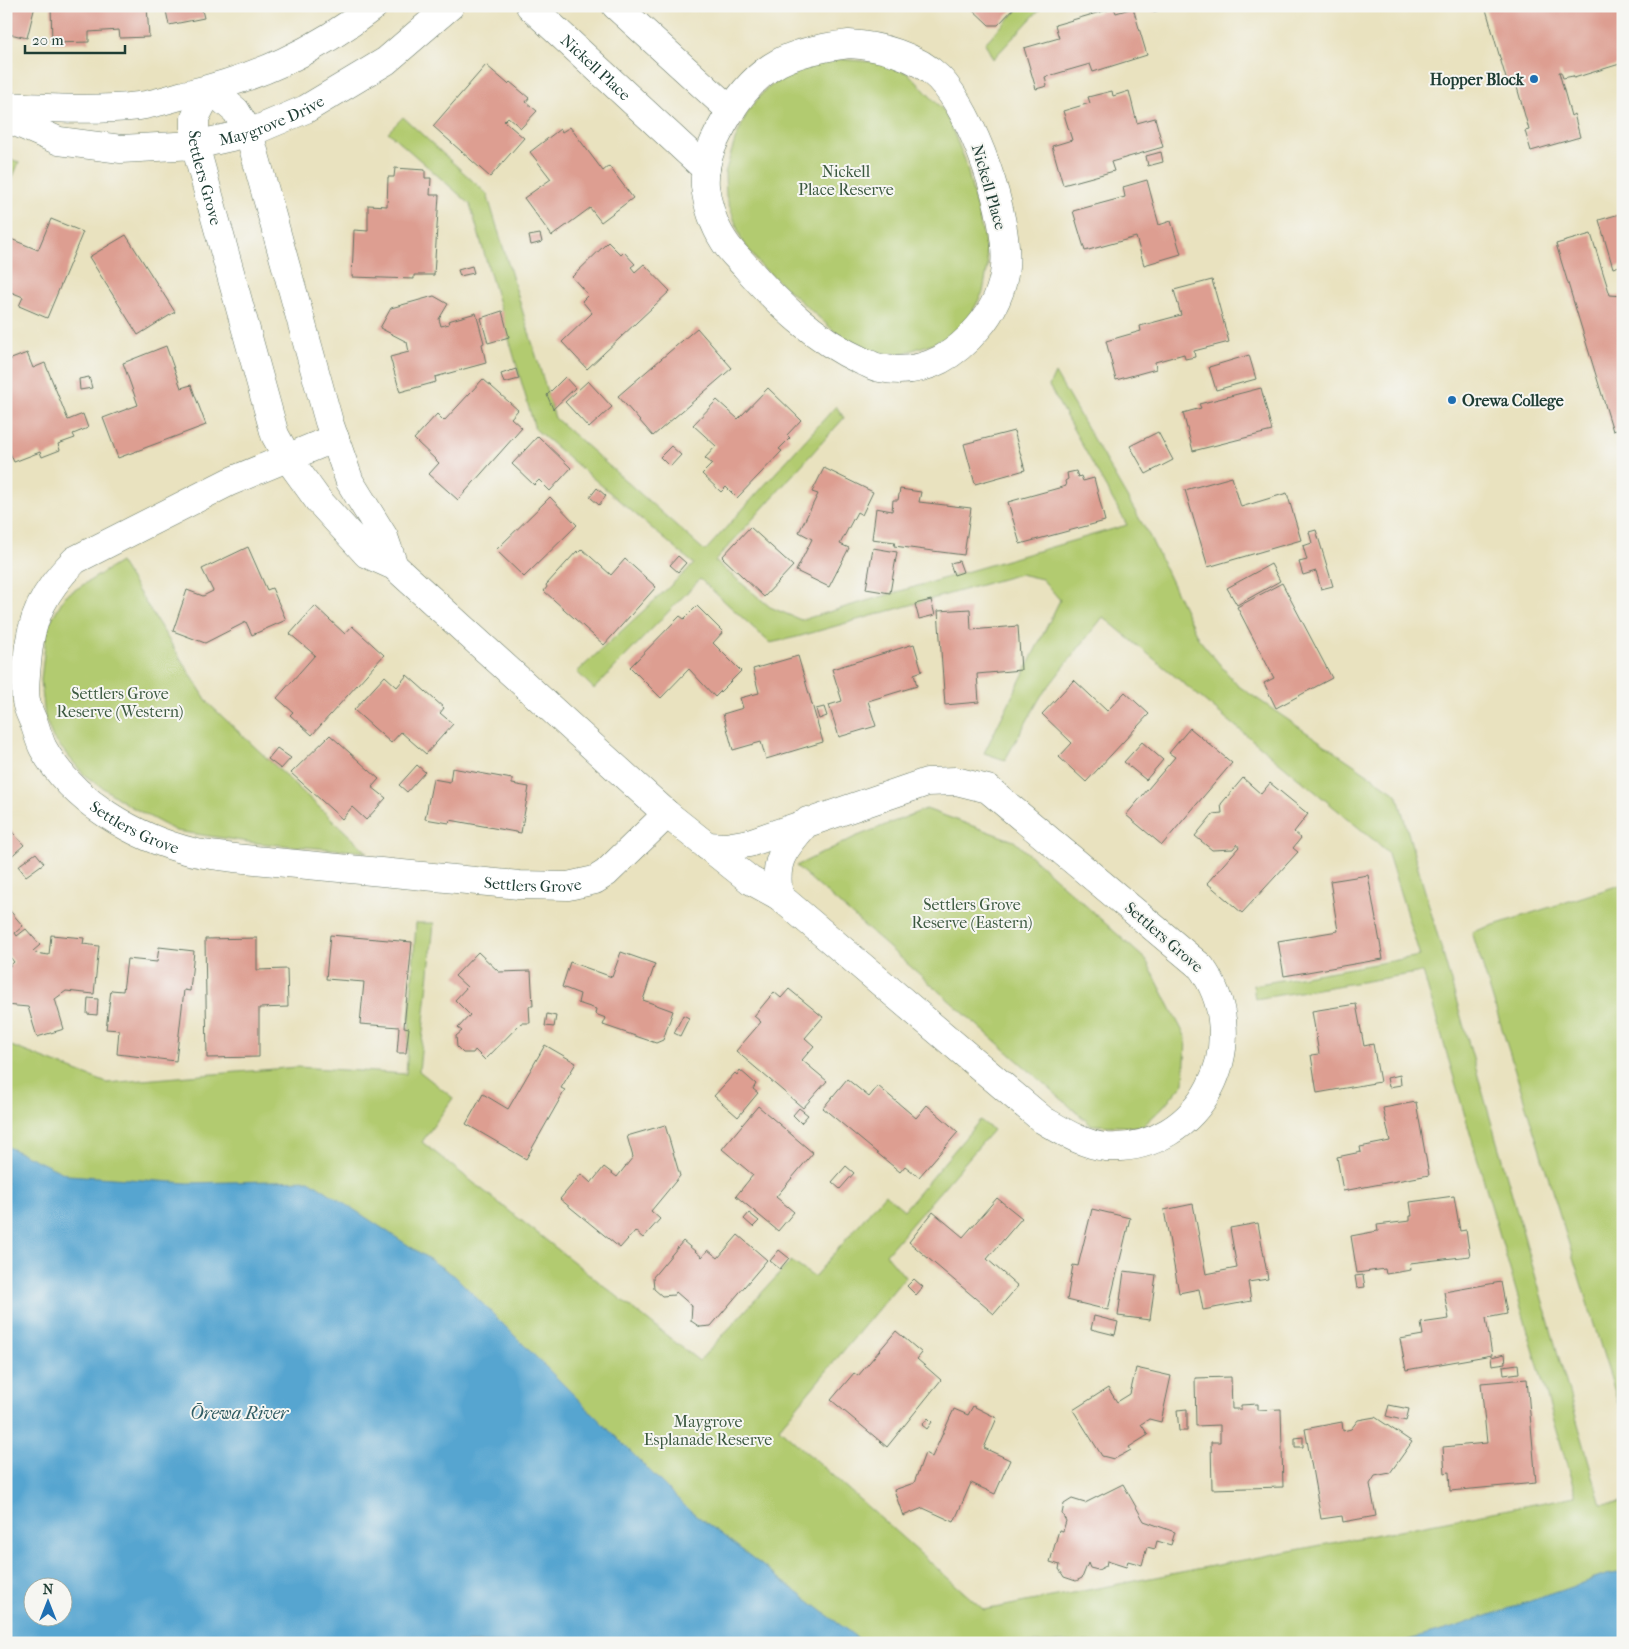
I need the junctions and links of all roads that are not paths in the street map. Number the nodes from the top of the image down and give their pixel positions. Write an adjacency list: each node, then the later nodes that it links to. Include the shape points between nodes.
1 (374, 6): 5 (street, via 351,24 285,62)
2 (450, 6): 9 (street, Maygrove Drive, via 386,61 306,109)
3 (530, 6): 11 (street, Nickell Place)
4 (616, 6): 7 (street)
5 (210, 89): 6 (street, via 140,106 71,109); 9 (street, Settlers Grove, via 236,111); 10 (street, Settlers Grove, via 195,118)
6 (6, 106)
7 (731, 111): 11 (street, Nickell Place, via 717,135); 11 (street, Nickell Place, via 759,74 798,55 830,47 870,46 912,58 938,77 974,131 1003,234 1005,267 998,299 980,327 954,353 917,369 880,368 844,353 773,298 724,242 705,186)
8 (6, 118): 10 (street, Maygrove Drive, via 59,141 121,149)
9 (249, 133): 10 (street, Maygrove Drive); 12 (street, Settlers Grove)
10 (195, 144): 13 (street, Settlers Grove, via 275,435)
11 (706, 169)
12 (335, 438): 13 (street, Settlers Grove); 14 (street, Settlers Grove, via 350,482 384,537)
13 (287, 457): 14 (street, Settlers Grove, via 318,500 367,554); 15 (street, Settlers Grove, via 229,482 76,560 57,578 40,603 31,631 25,680 26,702 43,748 89,802 121,823 192,852 540,886 581,884 600,876 617,864)
14 (394, 566): 15 (street, Settlers Grove)
15 (667, 814): 17 (street, Settlers Grove)
16 (808, 821): 17 (street, Settlers Grove, via 739,846); 18 (street, via 778,862); 18 (street, Settlers Grove, via 927,782 956,781 988,789 1201,968 1217,992 1220,1004 1224,1036 1218,1069 1201,1103 1189,1117 1153,1140 1105,1147 1084,1141 1043,1120)
17 (707, 846): 18 (street, Settlers Grove, via 750,880)
18 (779, 896)

